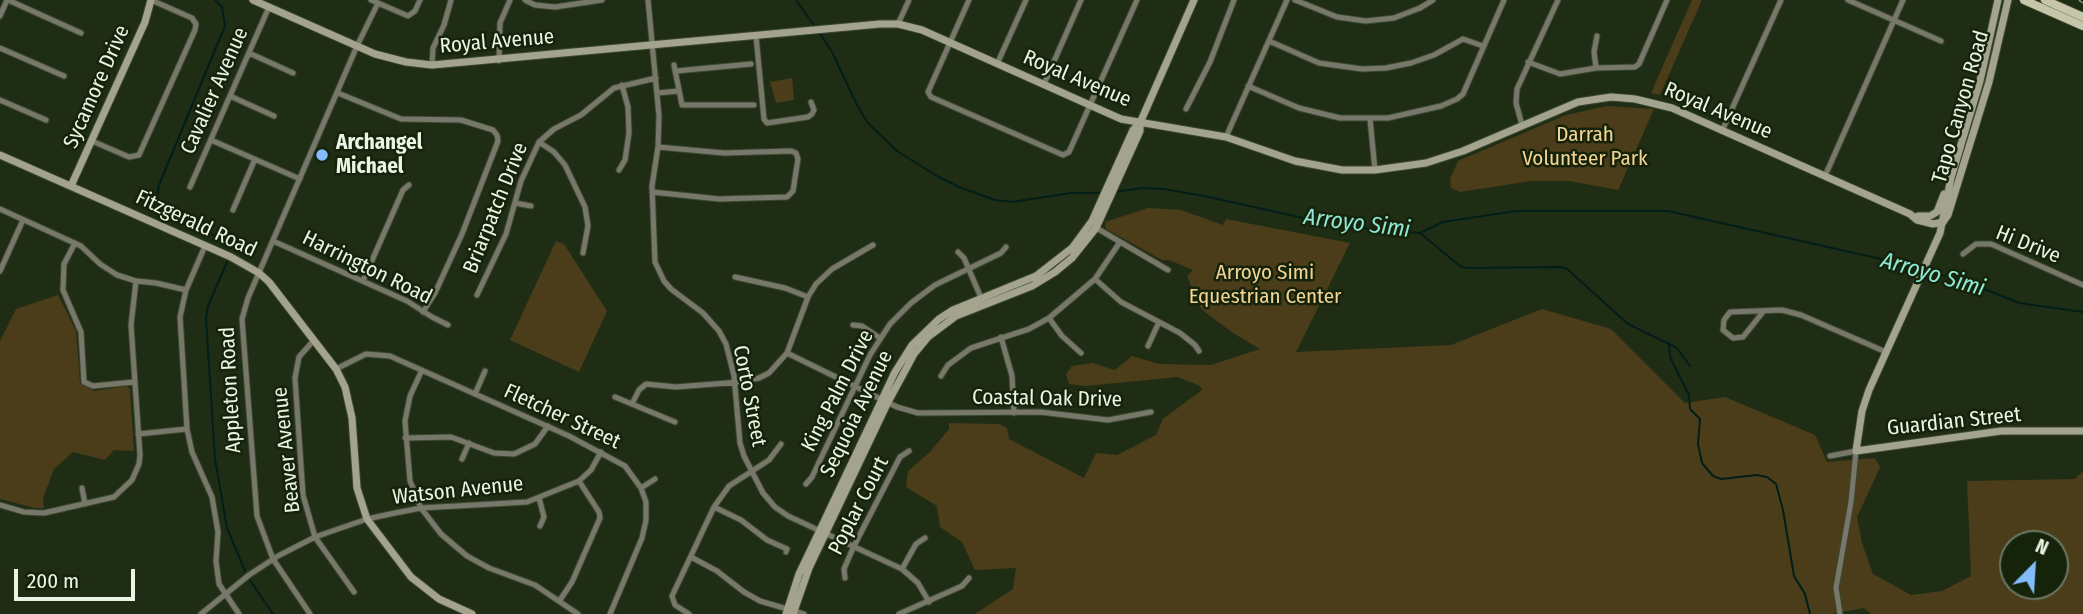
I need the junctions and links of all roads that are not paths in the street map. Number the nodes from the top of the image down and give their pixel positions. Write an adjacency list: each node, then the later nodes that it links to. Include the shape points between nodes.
1 (7, 0): 34 (street); 39 (street)
2 (151, 0): 81 (main road, Sycamore Drive); 81 (street, via 192,18 195,30 139,155 129,158)
3 (253, 0): 33 (main road, Royal Avenue)
4 (371, 0): 32 (street)
5 (420, 0): 32 (street, via 413,13 404,15)
6 (451, 0): 54 (street, via 433,48)
7 (510, 0): 50 (street, via 500,23)
8 (525, 0): 31 (street, via 545,7)
9 (602, 0): 31 (street)
10 (648, 0): 46 (street, Corto Street)
11 (909, 0): 37 (street)
12 (969, 0): 44 (street)
13 (1026, 0): 53 (street)
14 (1081, 0): 59 (street)
15 (1137, 0): 69 (street)
16 (1194, 0): 75 (main road, Sequoia Avenue)
17 (1234, 0): 70 (street)
18 (1287, 0): 42 (street)
19 (1295, 0): 20 (street, via 1337,17 1366,21 1394,18)
20 (1433, 0)
21 (1504, 0): 47 (street)
22 (1558, 0): 51 (street)
23 (1667, 0): 55 (street, via 1639,64)
24 (1781, 0): 78 (street)
25 (1848, 0): 36 (street)
26 (1903, 0): 36 (street)
27 (1998, 0): 89 (main road, Tapo Canyon Road)
28 (2008, 0): 101 (main road, Tapo Canyon Road, via 1989,82)
29 (2024, 0): 38 (main road)
30 (2045, 0): 35 (main road)
31 (585, 2)
32 (379, 3): 45 (street, Appleton Road)
33 (269, 7): 45 (main road, Royal Avenue); 49 (street, Cavalier Avenue)
34 (0, 16)
35 (2083, 17)
36 (1893, 20): 43 (street); 88 (street)
37 (898, 24): 40 (main road, Royal Avenue); 44 (main road, Royal Avenue)
38 (2083, 26)
39 (81, 33)
40 (756, 36): 46 (main road, Royal Avenue); 67 (street, via 767,123 808,117 814,110)
41 (1597, 36): 55 (street)
42 (1269, 41): 47 (street, via 1320,63 1362,69 1411,63 1463,39); 61 (street)
43 (1941, 41)
44 (950, 42): 53 (main road, Royal Avenue); 69 (street, via 928,92 931,97 1063,155)
45 (357, 46): 54 (main road, Royal Avenue, via 388,58); 63 (street, Appleton Road)
46 (653, 46): 50 (main road, Royal Avenue); 58 (street, Corto Street)
47 (1483, 46): 72 (street, via 1457,99 1406,116)
48 (0, 48): 57 (street)
49 (249, 53): 56 (street); 65 (street, Cavalier Avenue)
50 (499, 61): 54 (main road, Royal Avenue)
51 (1528, 62): 55 (street, via 1560,74); 76 (street, via 1516,96)
52 (751, 64): 62 (street, via 675,68)
53 (997, 64): 59 (main road, Royal Avenue)
54 (432, 65)
55 (1596, 68)
56 (293, 73)
57 (64, 76)
58 (656, 78): 60 (street, Briarpatch Drive); 64 (street, Corto Street)
59 (1044, 84): 69 (main road, Royal Avenue)
60 (622, 85): 82 (street, Briarpatch Drive); 86 (street, via 629,133)
61 (1248, 86): 72 (street, via 1312,112); 79 (street)
62 (678, 91): 64 (street); 68 (street, via 682,105)
63 (338, 93): 74 (street, via 388,116); 90 (street, Appleton Road)
64 (657, 93): 83 (street, Corto Street)
65 (230, 96): 71 (street); 80 (street, Cavalier Avenue)
66 (0, 100): 73 (street)
67 (810, 102)
68 (754, 104)
69 (1090, 105): 75 (main road, Royal Avenue)
70 (1186, 109)
71 (274, 116)
72 (1370, 119): 87 (street)
73 (46, 120)
74 (411, 120): 77 (street); 125 (street, via 461,120 493,130 498,138 462,234)
75 (1140, 123): 79 (main road, Royal Avenue); 102 (main road, Sequoia Avenue)
76 (1522, 125): 78 (main road, Royal Avenue, via 1578,102 1625,98 1662,104); 87 (main road, Royal Avenue, via 1443,158)
77 (410, 129)
78 (1722, 131): 88 (main road, Royal Avenue)
79 (1226, 137): 87 (main road, Royal Avenue, via 1309,164)
80 (211, 140): 85 (street); 93 (street, Cavalier Avenue)
81 (92, 141): 91 (main road, Sycamore Drive)
82 (539, 142): 95 (street, Briarpatch Drive); 110 (street, via 565,165 585,207 588,226)
83 (658, 147): 94 (street, Corto Street); 94 (street, via 724,153 791,151 798,159 790,195 719,199)
84 (0, 155): 91 (main road, Fitzgerald Road)
85 (255, 159): 90 (street); 98 (street)
86 (619, 170)
87 (1375, 170)
88 (1825, 176): 99 (main road, Royal Avenue)
89 (1951, 178): 99 (main road, via 1937,212); 101 (main road, Tapo Canyon Road)
90 (300, 179): 103 (street, Appleton Road)
91 (71, 186): 107 (main road, Fitzgerald Road)
92 (409, 186): 119 (street, via 403,190)
93 (190, 187)
94 (652, 192): 144 (street, Corto Street, via 658,271 671,289 719,331 730,356)
95 (515, 203): 96 (street); 122 (street, Briarpatch Drive, via 506,234)
96 (531, 206)
97 (0, 209): 100 (street)
98 (233, 210)
99 (1914, 215): 101 (main road, Royal Avenue, via 1933,224)
100 (23, 220): 105 (street); 114 (street)
101 (1943, 222): 136 (main road, Tapo Canyon Road)
102 (1093, 226): 104 (street); 124 (main road, Sequoia Avenue, via 1050,267)
103 (273, 241): 115 (street, Appleton Road); 119 (street, Harrington Road)
104 (1120, 242): 113 (street); 117 (street)
105 (75, 243): 118 (street, via 108,270); 143 (street, via 64,264 63,290 81,332 83,379 93,386)
106 (873, 245): 123 (street, via 826,273)
107 (205, 246): 115 (main road, Fitzgerald Road); 121 (street)
108 (1006, 247): 112 (street, King Palm Drive)
109 (958, 252): 112 (street)
110 (583, 253)
111 (1963, 254): 120 (street, Hi Drive, via 1976,244 1991,244)
112 (969, 268): 124 (street); 132 (street, King Palm Drive, via 922,294)
113 (1168, 270)
114 (0, 271)
115 (259, 273): 133 (main road, Fitzgerald Road); 184 (street, Appleton Road, via 244,307 242,330 254,499)
116 (735, 277): 123 (street)
117 (1095, 279): 127 (street); 128 (street, via 1121,302)
118 (136, 281): 121 (street); 143 (street, via 130,316)
119 (363, 281): 125 (street, Harrington Road)
120 (2083, 285)
121 (186, 290): 154 (street, via 180,326)
122 (477, 295)
123 (808, 297): 138 (street)
124 (982, 300): 148 (main road, Sequoia Avenue, via 953,310 923,333 902,359)
125 (424, 312): 129 (street, Harrington Road)
126 (1763, 312): 126 (street, via 1730,312 1723,330 1733,338 1743,337); 136 (street, via 1801,315)
127 (1049, 318): 131 (street); 137 (street)
128 (1160, 322): 134 (street); 135 (street)
129 (448, 325)
130 (853, 325): 132 (street)
131 (1001, 337): 142 (street, via 971,348); 151 (street, via 1012,376)
132 (880, 338): 145 (street, King Palm Drive)
133 (314, 340): 139 (main road, Fitzgerald Road); 179 (street, Beaver Avenue, via 299,357 295,379 303,495)
134 (1148, 346)
135 (1199, 351)
136 (1886, 352): 161 (main road, Tapo Canyon Road, via 1864,402)
137 (1081, 353)
138 (787, 354): 144 (street, via 769,373); 145 (street, Coastal Oak Drive)
139 (336, 369): 140 (street, Fletcher Street, via 357,356 374,354); 176 (main road, Fitzgerald Road, via 350,405 358,488)
140 (422, 370): 146 (street, Fletcher Street); 157 (street, via 407,407)
141 (485, 370): 146 (street)
142 (941, 376)
143 (134, 382): 156 (street)
144 (734, 383): 149 (street, via 646,384); 165 (street, Corto Street, via 740,443)
145 (854, 387): 148 (street, Coastal Oak Drive); 168 (street, King Palm Drive)
146 (475, 394): 153 (street, Fletcher Street)
147 (615, 397): 149 (street)
148 (885, 400): 151 (street, Coastal Oak Drive, via 928,414); 178 (main road, Sequoia Avenue)
149 (632, 404): 152 (street)
150 (1151, 412): 151 (street, Coastal Oak Drive, via 1108,420 1049,412)
151 (1014, 413)
152 (675, 422)
153 (548, 426): 158 (street, via 535,444 514,454 494,453); 162 (street, Fletcher Street)
154 (187, 429): 156 (street); 189 (street, via 212,497 218,533 216,571)
155 (2083, 431): 161 (main road, Guardian Street, via 2001,431)
156 (138, 434): 173 (street, via 139,464 132,480 114,497)
157 (405, 438): 158 (street, via 442,435); 174 (street, via 410,481)
158 (469, 443): 164 (street)
159 (781, 444): 165 (street, via 769,460)
160 (909, 451): 181 (street, Poplar Court, via 900,457)
161 (1856, 451): 163 (street, Guardian Street); 202 (street, via 1836,589)
162 (601, 452): 167 (street, Watson Avenue); 170 (street, Fletcher Street, via 625,466)
163 (1830, 456)
164 (462, 459)
165 (751, 472): 175 (street, via 729,486); 178 (street, Corto Street, via 775,507)
166 (655, 479): 170 (street)
167 (579, 481): 171 (street, Watson Avenue); 190 (street, via 600,518)
168 (806, 484)
169 (82, 488): 173 (street)
170 (641, 488): 198 (street, via 645,529)
171 (539, 498): 174 (street, Watson Avenue); 177 (street, via 544,517)
172 (0, 505): 173 (street, via 35,514)
173 (83, 505)
174 (421, 508): 176 (street, Watson Avenue); 190 (street, via 441,534 467,556)
175 (714, 508): 182 (street, via 741,520); 183 (street)
176 (367, 519): 179 (street, Watson Avenue); 196 (main road, Fitzgerald Road, via 411,578)
177 (540, 526)
178 (823, 531): 181 (street, Corto Street); 192 (main road, Sequoia Avenue, via 799,574)
179 (316, 537): 184 (street, Watson Avenue); 188 (street, Beaver Avenue)
180 (925, 538): 185 (street, via 916,544)
181 (854, 546): 185 (street, Corto Street); 186 (street, Poplar Court)
182 (786, 552)
183 (691, 557): 192 (street, via 760,601); 199 (street, via 673,594 674,604)
184 (273, 559): 189 (street, Watson Avenue); 195 (street, Appleton Road)
185 (902, 569): 191 (street, Corto Street, via 918,583)
186 (845, 578)
187 (969, 578): 191 (street)
188 (354, 592)
189 (224, 594): 193 (street, Watson Avenue); 194 (street)
190 (560, 600): 197 (street)
191 (929, 602): 201 (street)
192 (790, 612): 200 (street)
193 (201, 614)
194 (239, 614)
195 (310, 614)
196 (472, 614)
197 (578, 614)
198 (610, 614)
199 (689, 614)
200 (804, 614)
201 (899, 614)
202 (1840, 614)

